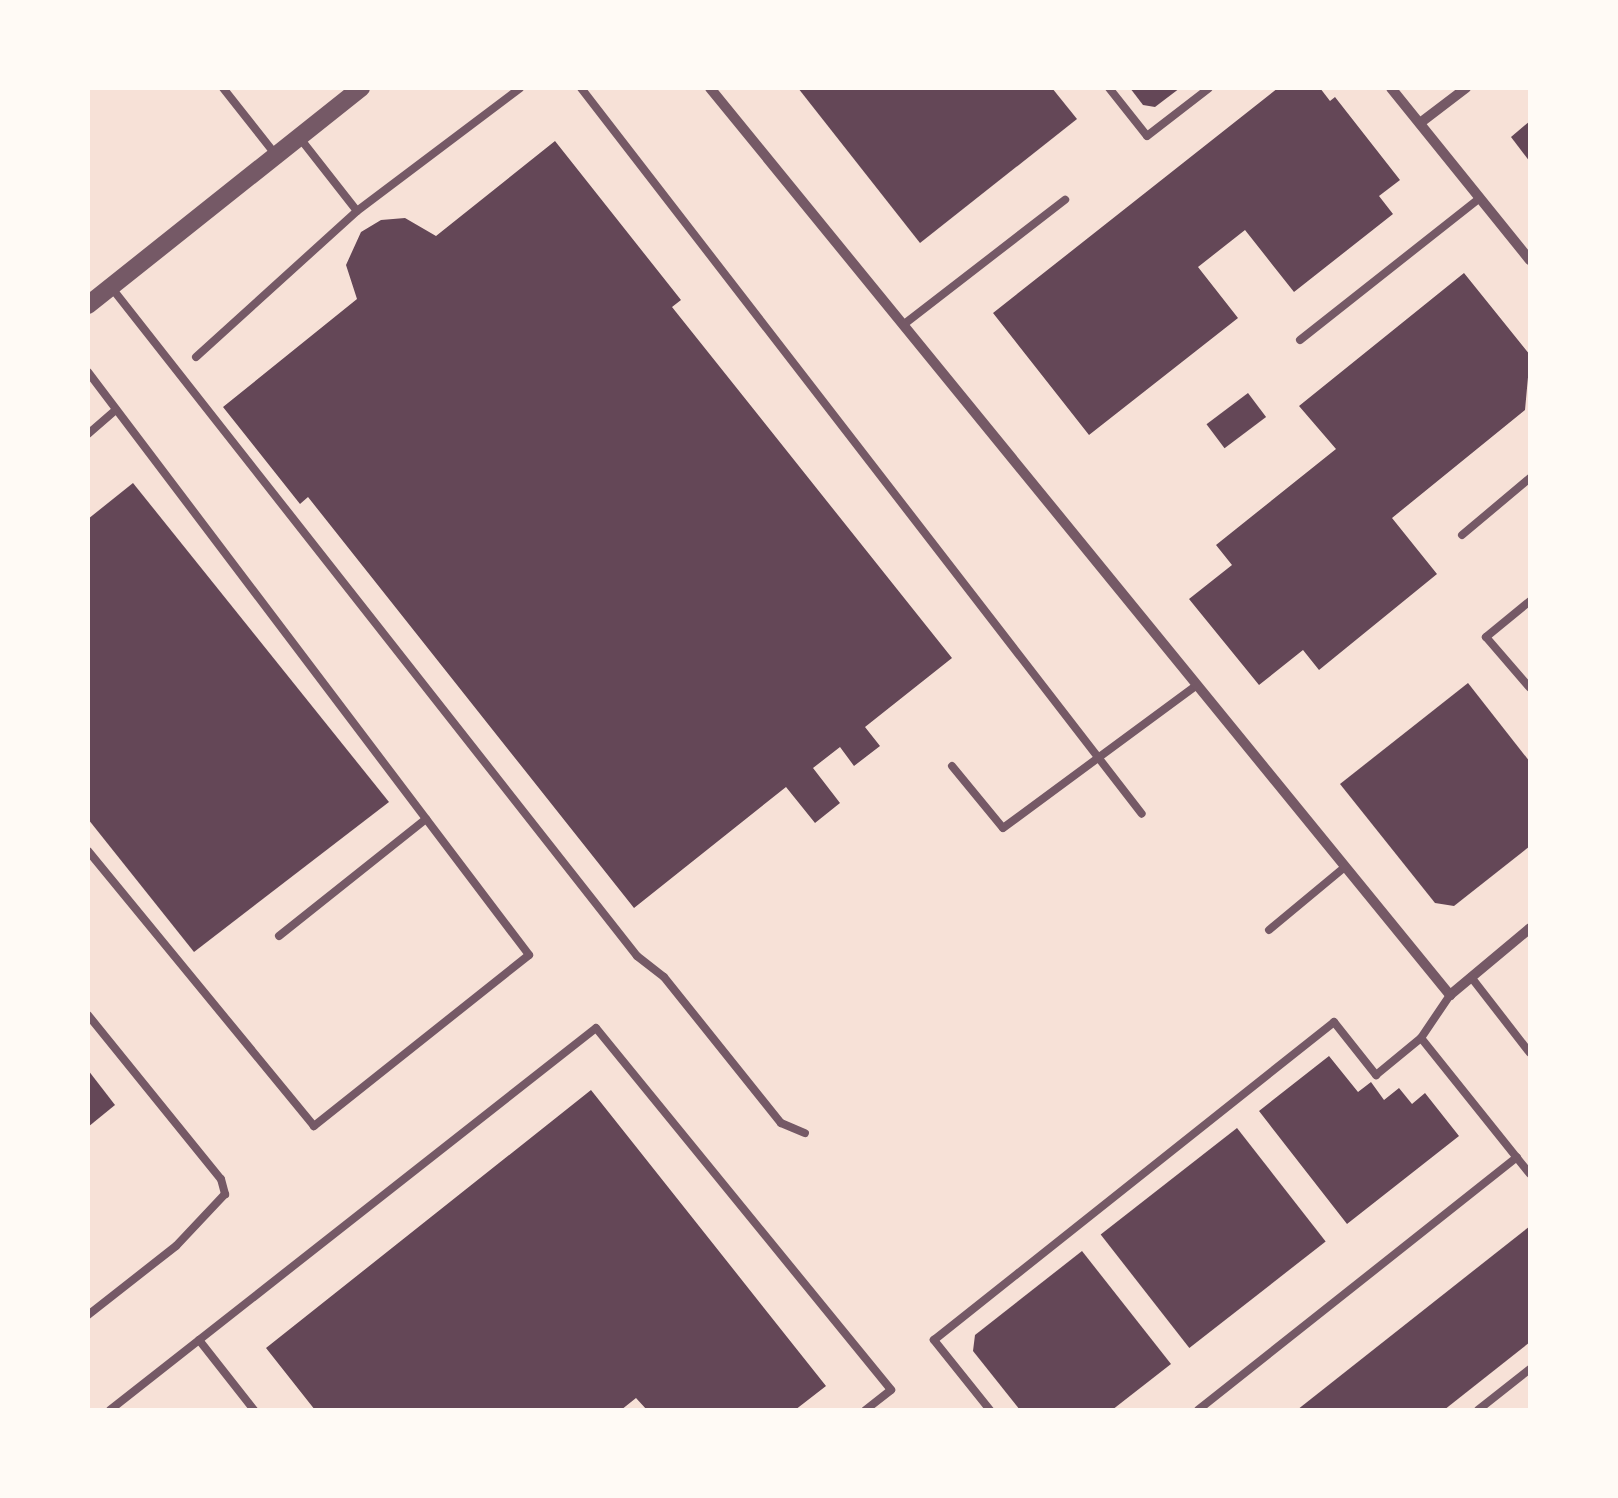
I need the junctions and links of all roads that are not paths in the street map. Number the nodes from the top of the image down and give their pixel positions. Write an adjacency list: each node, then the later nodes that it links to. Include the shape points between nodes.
1 (223, 88): 12 (lane)
2 (361, 88): 11 (street)
3 (520, 88): 15 (lane)
4 (581, 88): 30 (lane)
5 (710, 88): 19 (street)
6 (1109, 88): 7 (lane, via 1147,136)
7 (1209, 88)
8 (1391, 88): 10 (street)
9 (1466, 88): 10 (street)
10 (1420, 123): 13 (street)
11 (299, 137): 12 (street); 15 (lane)
12 (276, 155): 17 (street)
13 (1480, 198): 16 (street); 20 (lane)
14 (1066, 200): 19 (lane)
15 (357, 211): 21 (lane)
16 (1530, 260)
17 (111, 286): 18 (street); 44 (lane, via 637,956 664,976 782,1123)
18 (88, 306)
19 (903, 325): 28 (street)
20 (1300, 340)
21 (196, 357)
22 (88, 372): 23 (lane)
23 (116, 410): 24 (lane); 33 (lane)
24 (88, 434)
25 (1530, 478): 26 (lane)
26 (1462, 536)
27 (1530, 601): 29 (lane, via 1486,637)
28 (1197, 685): 30 (lane); 35 (street)
29 (1530, 688)
30 (1102, 758): 31 (lane, via 1003,828); 32 (lane)
31 (952, 766)
32 (1142, 814)
33 (426, 819): 34 (lane, via 528,955 314,1126); 38 (lane)
34 (88, 850)
35 (1345, 867): 37 (lane); 40 (street)
36 (1530, 928): 39 (street)
37 (1269, 930)
38 (279, 936)
39 (1471, 978): 40 (street); 43 (lane)
40 (1450, 995): 42 (lane)
41 (88, 1016): 47 (lane, via 221,1179 225,1194 176,1246)
42 (1422, 1038): 45 (lane); 53 (lane, via 1376,1075 1334,1022 934,1340)
43 (1530, 1053)
44 (805, 1133)
45 (1517, 1157): 46 (lane); 54 (lane)
46 (1530, 1174)
47 (88, 1315)
48 (199, 1340): 50 (lane); 51 (lane); 52 (lane, via 596,1028 891,1390)
49 (1530, 1369): 55 (lane)
50 (110, 1410)
51 (254, 1410)
52 (865, 1410)
53 (990, 1410)
54 (1198, 1410)
55 (1478, 1410)

